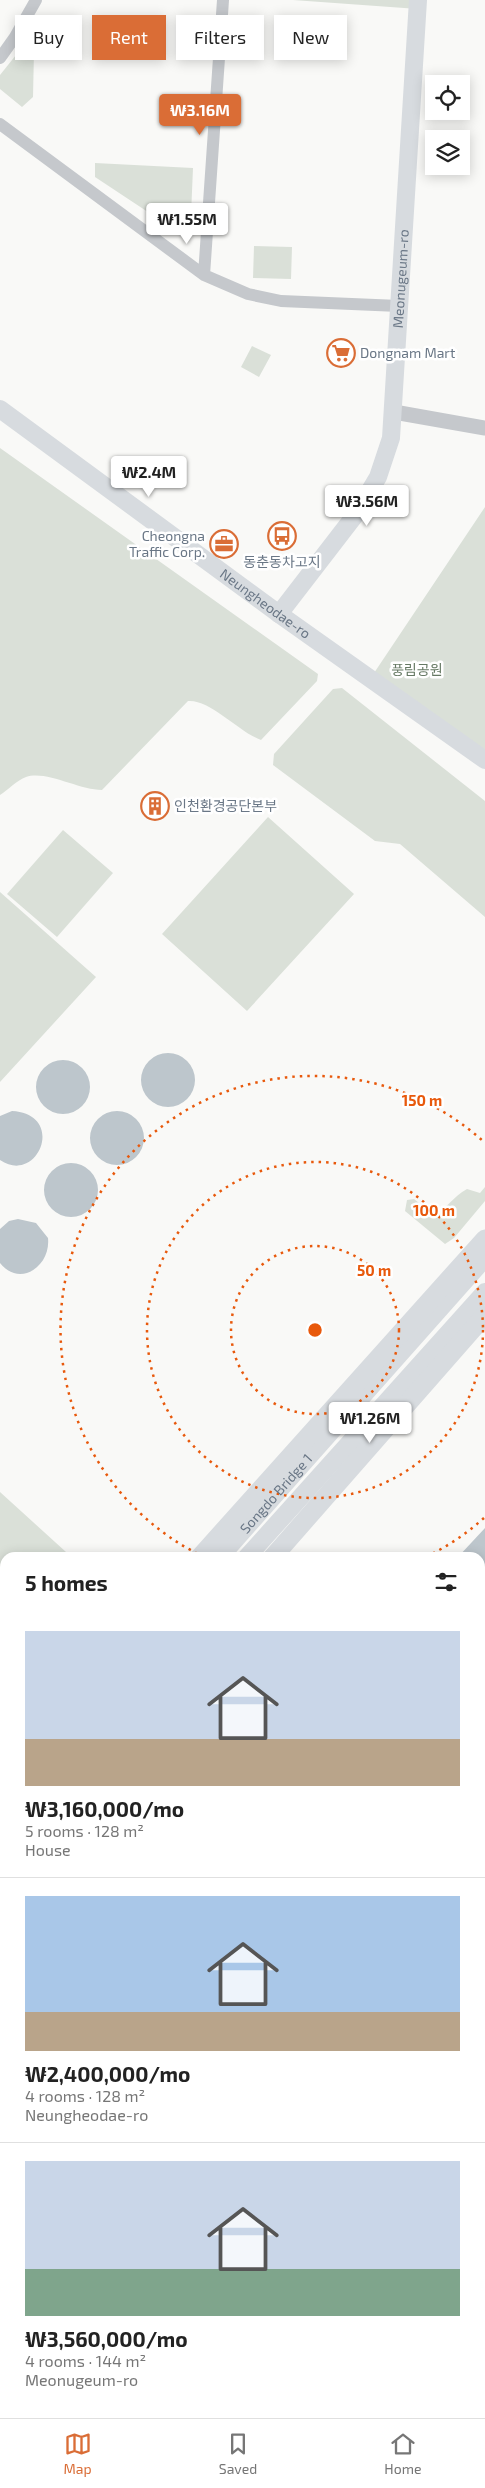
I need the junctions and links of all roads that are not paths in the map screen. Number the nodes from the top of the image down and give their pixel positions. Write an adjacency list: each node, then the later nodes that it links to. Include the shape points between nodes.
1 (36, 0): 4 (street)
2 (223, 0): 6 (street)
3 (418, 0): 7 (main road, Meonugeum-ro)
4 (0, 58)
5 (0, 124): 6 (street)
6 (204, 274): 7 (street, via 248,294 280,301)
7 (399, 306): 9 (main road, Meonugeum-ro)
8 (0, 409): 11 (main road, Neungheodae-ro)
9 (394, 412): 10 (street); 11 (main road, Meonugeum-ro, via 392,438 378,477 356,514)
10 (485, 428)
11 (279, 614): 12 (main road, Neungheodae-ro)
12 (485, 760)
13 (485, 1239): 17 (main road)
14 (485, 1258): 18 (main road, Songdo Bridge 1)
15 (485, 1292): 16 (main road, Songdo Bridge 1)
16 (477, 1312): 19 (main road, Songdo Bridge 1); 20 (main road)
17 (204, 1552)
18 (225, 1552)
19 (252, 1552)
20 (277, 1552)

